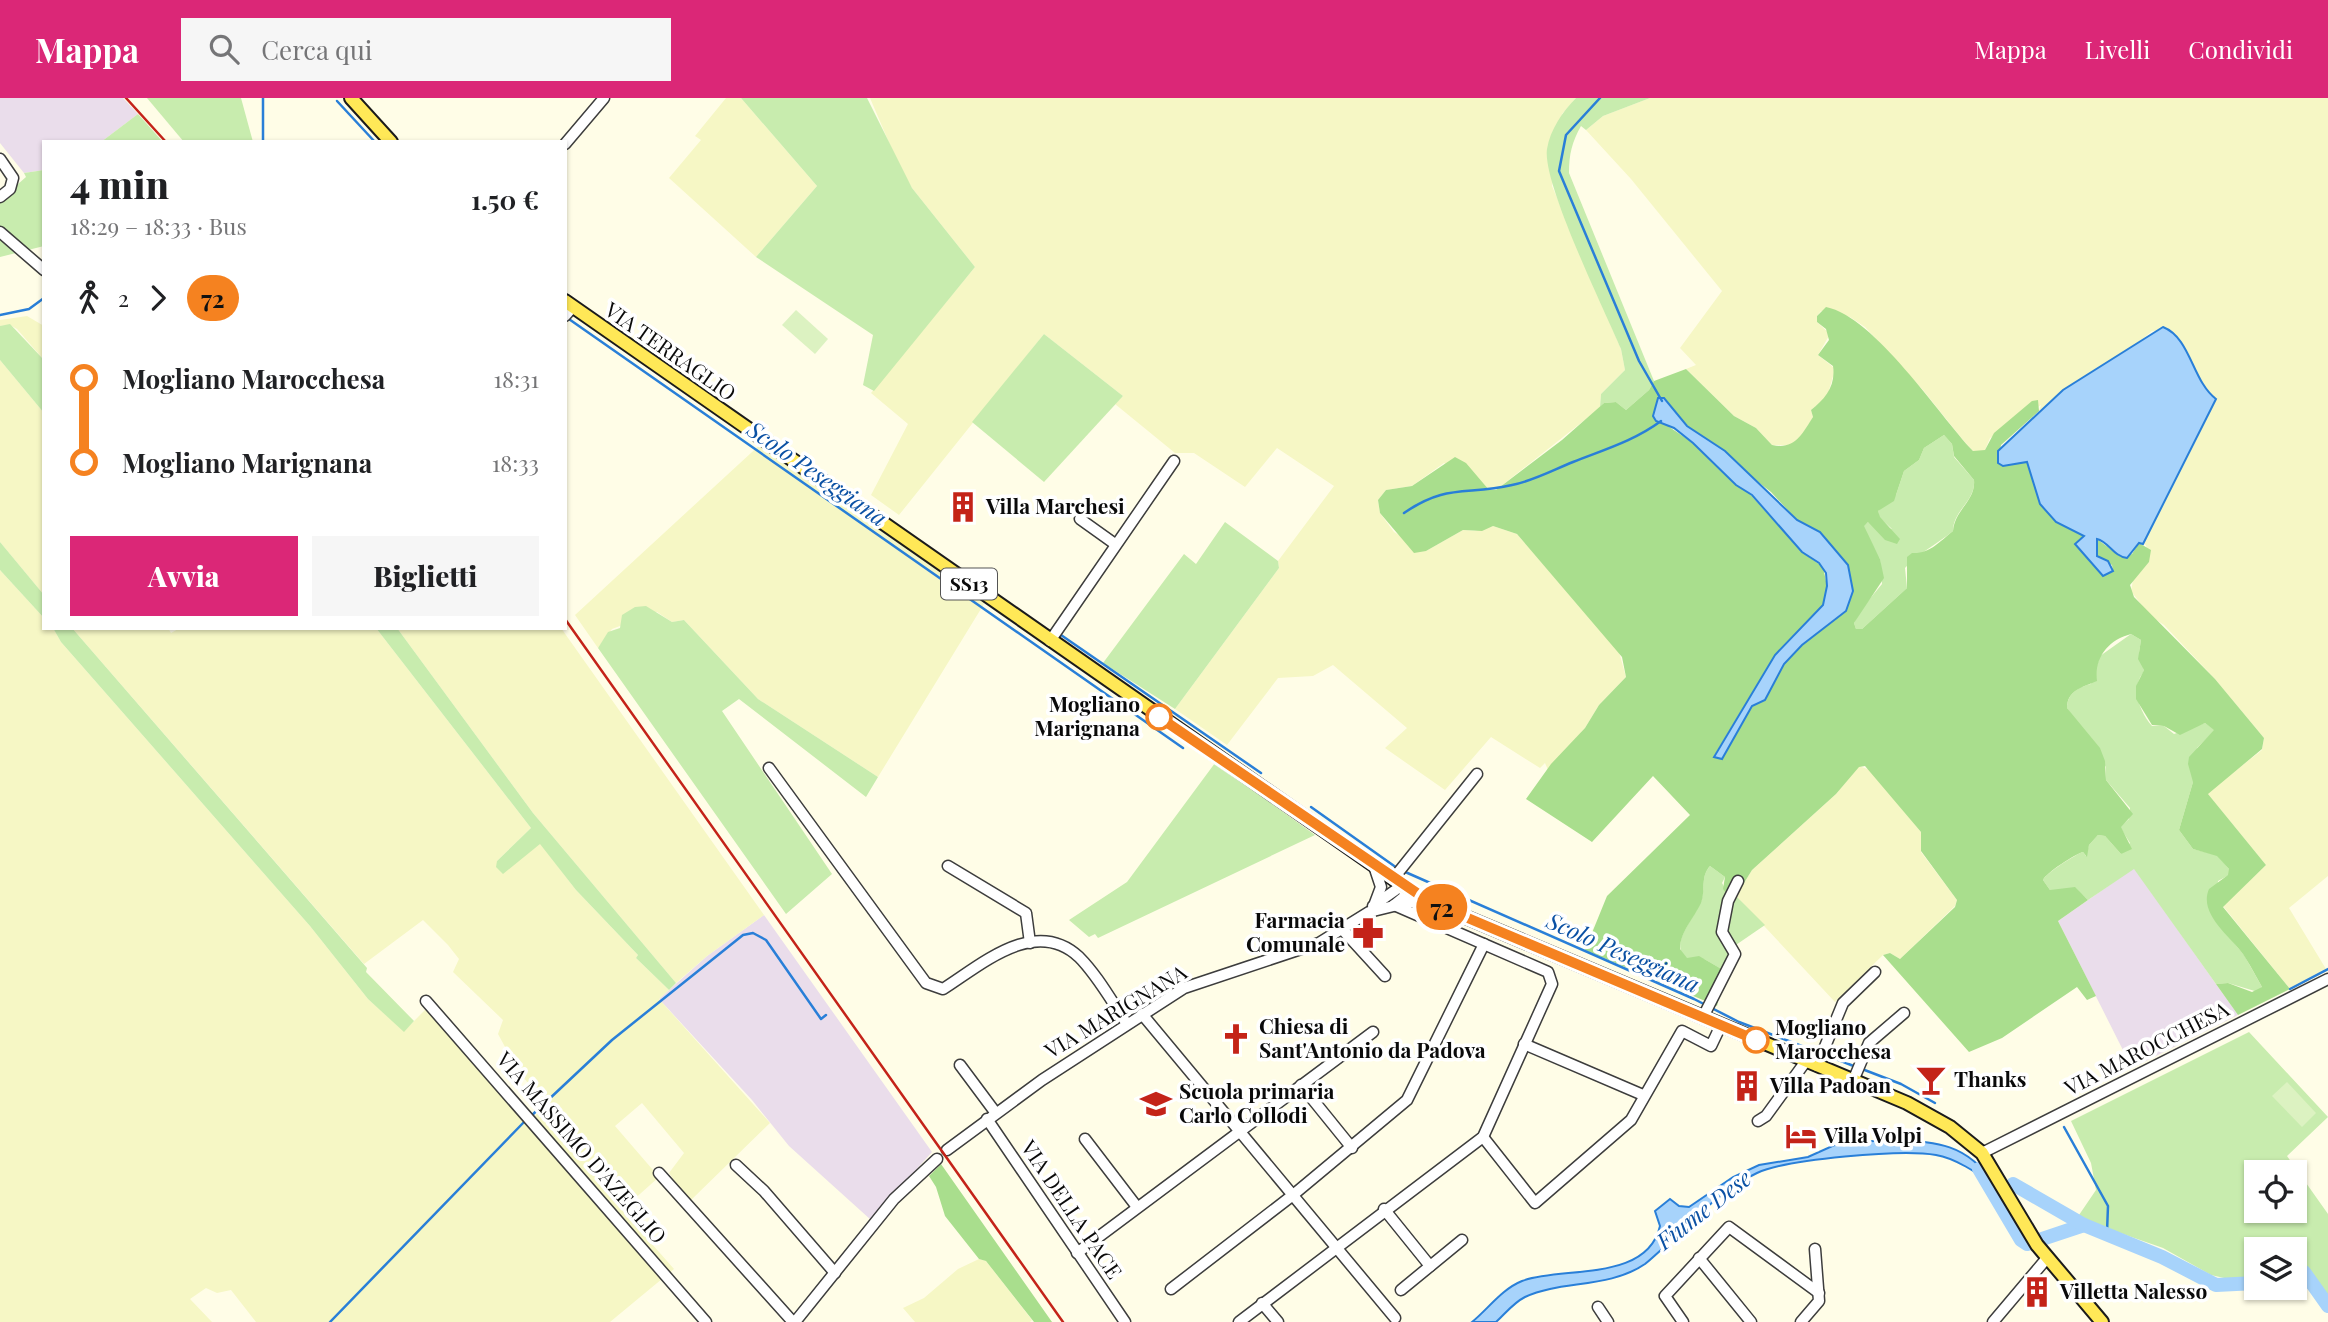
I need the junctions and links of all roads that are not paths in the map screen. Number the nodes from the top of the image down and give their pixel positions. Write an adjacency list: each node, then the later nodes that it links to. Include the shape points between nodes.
1 (351, 98): 3 (main road)
2 (604, 98): 4 (street)
3 (389, 140)
4 (567, 142)
5 (4, 163): 6 (street, via 13,178 10,189)
6 (0, 197)
7 (0, 232): 8 (street)
8 (42, 268)
9 (568, 309): 13 (main road, VIA TERRAGLIO / SS13)
10 (1174, 461): 12 (street)
11 (1080, 519): 12 (street)
12 (1115, 544): 13 (street)
13 (1050, 640): 17 (main road, VIA TERRAGLIO / SS13)
14 (768, 768): 25 (street, via 926,983 943,989 991,957)
15 (1477, 774): 18 (street)
16 (948, 866): 25 (street, via 1026,913)
17 (1374, 866): 18 (main road, VIA TERRAGLIO / SS13); 23 (street, via 1381,887)
18 (1397, 873): 20 (main road, VIA TERRAGLIO / SS13)
19 (1738, 881): 31 (street, via 1728,901 1722,932 1735,954)
20 (1405, 887): 21 (main road, VIA TERRAGLIO / SS13); 22 (street, via 1405,896); 23 (street, VIA MARIGNANA)
21 (1430, 902): 22 (street, VIA MARIGNANA); 31 (main road, VIA TERRAGLIO / SS13)
22 (1394, 905): 23 (street, VIA MARIGNANA); 26 (street)
23 (1371, 909): 24 (street, VIA MARIGNANA)
24 (1342, 929): 28 (street); 33 (street, VIA MARIGNANA, via 1320,943 1184,988)
25 (1030, 943): 34 (street, via 1050,942 1079,958)
26 (1484, 944): 37 (street, via 1548,972 1552,984); 48 (street, via 1415,1089 1396,1112)
27 (1874, 972): 38 (street, via 1843,1003)
28 (1385, 976)
29 (2328, 979): 50 (street, VIA MAROCCHESA)
30 (426, 1001): 71 (street, VIA MASSIMO D'AZEGLIO)
31 (1707, 1010): 35 (main road, VIA TERRAGLIO / SS13)
32 (1904, 1013): 40 (street, via 1869,1043)
33 (1142, 1014): 34 (street, VIA MARIGNANA); 45 (street)
34 (1127, 1024): 43 (street, VIA MARIGNANA)
35 (1719, 1029): 38 (main road, VIA TERRAGLIO / SS13); 42 (street, via 1711,1046 1682,1031)
36 (1373, 1032): 41 (street)
37 (1524, 1044): 42 (street); 46 (street)
38 (1817, 1059): 40 (main road, VIA TERRAGLIO / SS13); 44 (street)
39 (960, 1065): 43 (street)
40 (1857, 1072): 50 (main road, VIA TERRAGLIO / SS13, via 1935,1118)
41 (1301, 1086): 45 (street); 48 (street)
42 (1643, 1095): 46 (street, via 1631,1120 1535,1203)
43 (991, 1119): 49 (street, VIA MARIGNANA); 60 (street, VIA DELLA PACE)
44 (1758, 1121)
45 (1238, 1130): 54 (street); 55 (street)
46 (1483, 1137): 56 (street)
47 (1085, 1139): 55 (street)
48 (1352, 1148): 54 (street)
49 (947, 1150)
50 (1982, 1153): 62 (main road, VIA TERRAGLIO / SS13)
51 (937, 1159): 64 (street, via 894,1199)
52 (736, 1165): 64 (street)
53 (659, 1173): 72 (street)
54 (1293, 1195): 58 (street); 65 (street)
55 (1137, 1207): 60 (street)
56 (1384, 1209): 58 (street); 63 (street)
57 (1462, 1240): 63 (street)
58 (1335, 1246): 68 (street); 70 (street)
59 (1815, 1249): 67 (street)
60 (1077, 1253): 73 (street, VIA DELLA PACE)
61 (1699, 1258): 67 (street, via 1730,1227); 77 (street, via 1665,1296); 78 (street)
62 (2047, 1258): 80 (street); 81 (main road, VIA TERRAGLIO)
63 (1430, 1266): 66 (street)
64 (835, 1273): 72 (street)
65 (1171, 1289)
66 (1401, 1290)
67 (1819, 1293): 79 (street, via 1819,1301)
68 (1262, 1303): 74 (street); 75 (street)
69 (1598, 1307): 76 (street)
70 (1395, 1318)
71 (706, 1322)
72 (794, 1322)
73 (1125, 1322)
74 (1239, 1322)
75 (1278, 1322)
76 (1608, 1322)
77 (1683, 1322)
78 (1751, 1322)
79 (1801, 1322)
80 (1993, 1322)
81 (2102, 1322)

